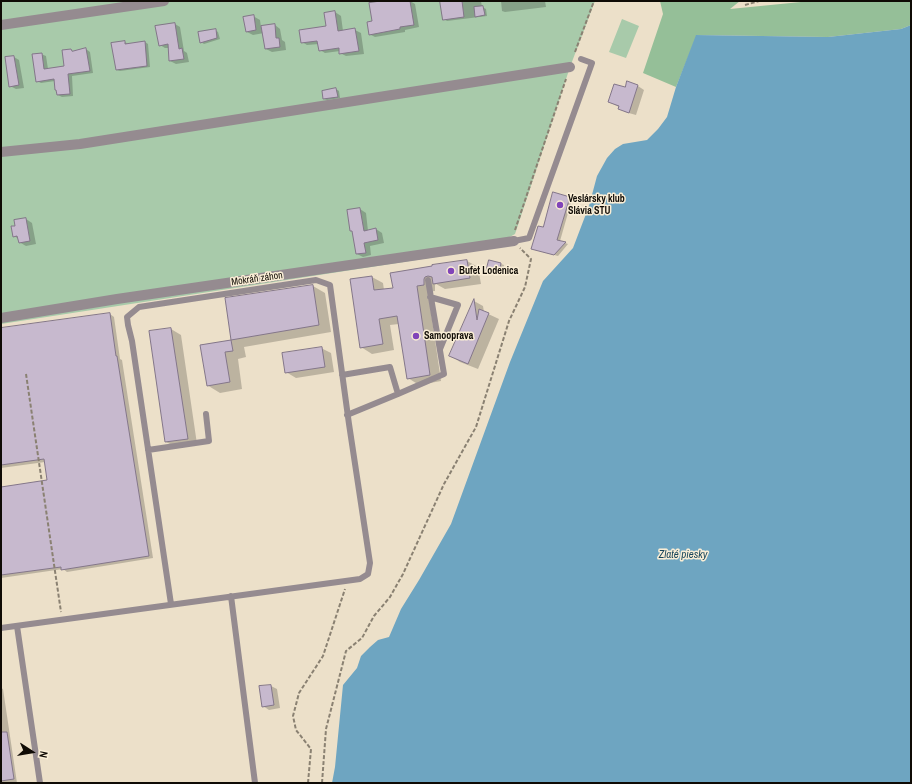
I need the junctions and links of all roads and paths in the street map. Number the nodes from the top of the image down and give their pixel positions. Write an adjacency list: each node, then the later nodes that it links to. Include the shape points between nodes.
1 (164, 1): 5 (street)
2 (594, 1): 7 (path)
3 (759, 1): 4 (path)
4 (745, 5)
5 (1, 25)
6 (581, 59): 9 (lane, via 592,63 529,238)
7 (570, 67): 8 (street, via 80,144); 9 (path, via 514,234)
8 (1, 152)
9 (514, 241): 12 (street, Mokráň záhon); 29 (path, via 531,259 525,286 508,321 476,427 444,484 390,597 374,616 362,638 346,650 326,729)
10 (428, 280): 11 (lane)
11 (430, 296): 13 (lane); 13 (lane, via 458,305)
12 (1, 318)
13 (440, 350): 16 (lane, via 444,374)
14 (26, 374): 23 (path)
15 (342, 375): 16 (lane, via 390,367); 18 (lane); 19 (lane, via 330,285 316,280 139,307 127,317)
16 (398, 394): 18 (lane)
17 (206, 414): 19 (lane, via 209,441)
18 (347, 415): 20 (lane, via 370,563 368,574 360,579)
19 (148, 450): 22 (lane)
20 (348, 580): 21 (lane); 28 (path, via 323,656 299,693 292,716 296,730 311,749)
21 (231, 596): 22 (lane); 27 (lane)
22 (171, 604): 23 (lane)
23 (62, 619): 24 (lane)
24 (17, 626): 25 (lane); 26 (lane)
25 (1, 628)
26 (40, 783)
27 (256, 783)
28 (308, 783)
29 (322, 783)

